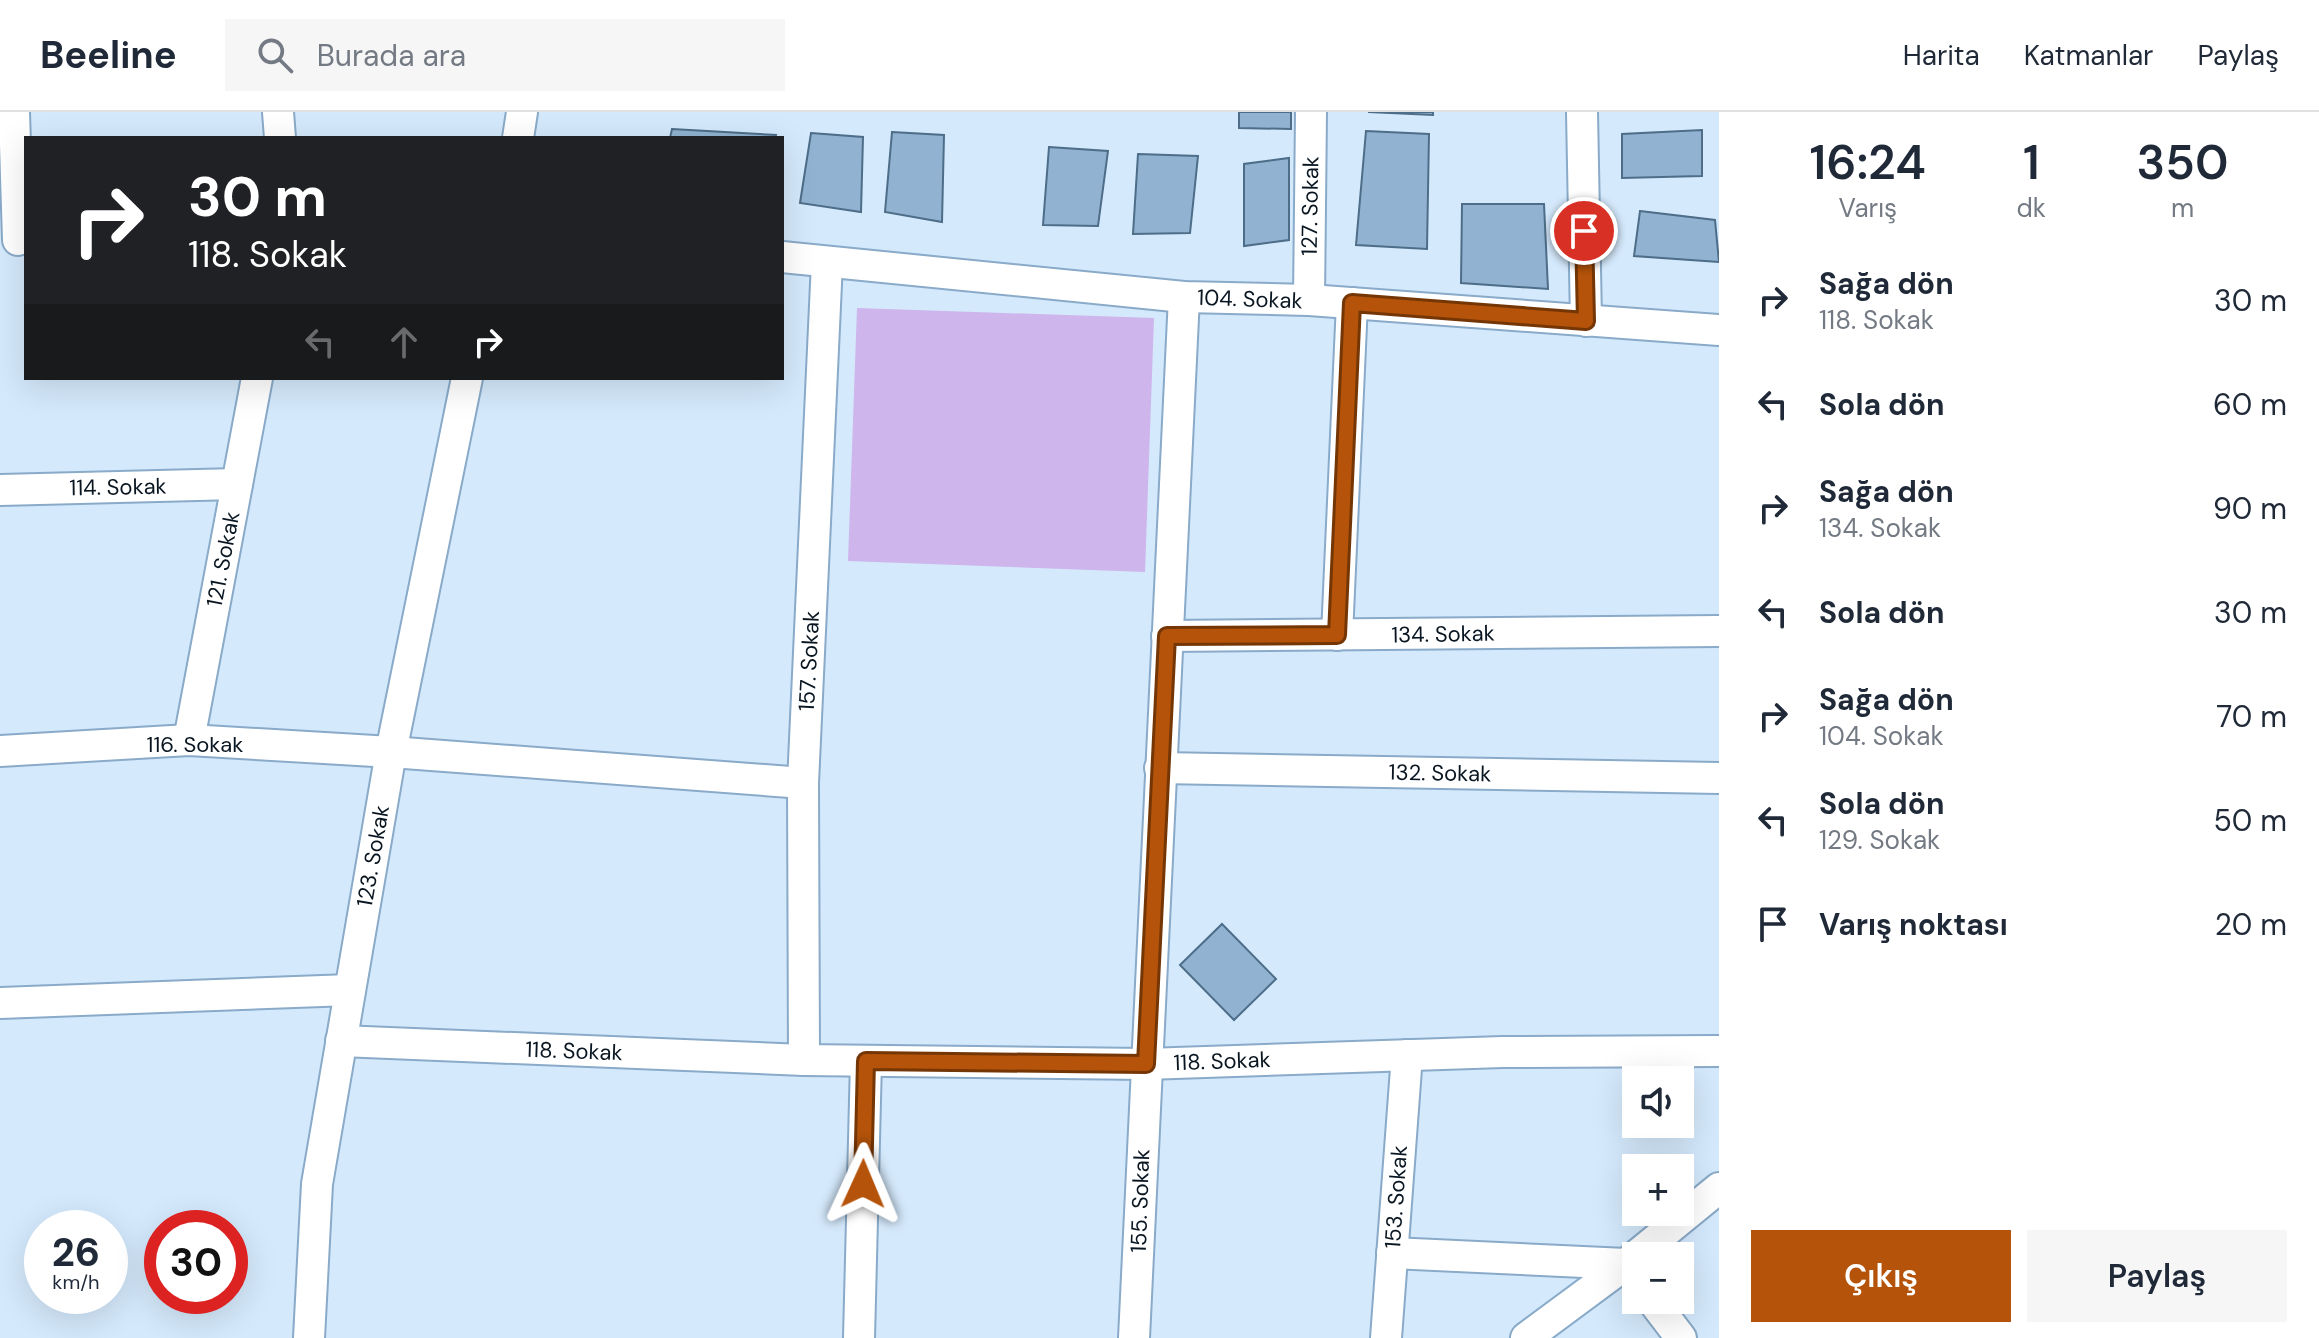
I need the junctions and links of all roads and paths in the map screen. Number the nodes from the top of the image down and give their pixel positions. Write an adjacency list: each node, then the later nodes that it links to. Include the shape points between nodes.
1 (14, 112): 8 (street)
2 (278, 112): 6 (street)
3 (522, 112): 7 (street)
4 (1311, 112): 12 (street, 127. Sokak)
5 (1582, 112): 14 (street)
6 (280, 136)
7 (518, 136)
8 (15, 240)
9 (784, 257): 10 (street, 104. Sokak)
10 (827, 262): 11 (street, 104. Sokak); 28 (street, 157. Sokak)
11 (1184, 297): 12 (street, 104. Sokak); 22 (street, 155. Sokak)
12 (1309, 300): 13 (street, 104. Sokak)
13 (1352, 303): 14 (street, 104. Sokak); 21 (street)
14 (1586, 321): 15 (street, 104. Sokak)
15 (1719, 330)
16 (257, 380): 18 (street, 121. Sokak)
17 (467, 380): 25 (street, 123. Sokak)
18 (237, 484): 19 (street, 114. Sokak); 23 (street, 121. Sokak)
19 (0, 490)
20 (1719, 631): 21 (street, 134. Sokak)
21 (1337, 635): 22 (street, 134. Sokak)
22 (1167, 636): 26 (street, 155. Sokak)
23 (189, 740): 24 (street, 116. Sokak); 25 (street, 116. Sokak)
24 (0, 751)
25 (391, 752): 28 (street, 116. Sokak); 29 (street, 123. Sokak)
26 (1160, 768): 27 (street, 132. Sokak); 36 (street, 155. Sokak)
27 (1719, 778)
28 (803, 783): 34 (street, 157. Sokak)
29 (350, 990): 30 (street); 31 (street, 123. Sokak)
30 (0, 1003)
31 (341, 1041): 34 (street, 118. Sokak); 43 (street, 123. Sokak, via 317,1184)
32 (1719, 1051): 33 (street, 118. Sokak)
33 (1407, 1055): 36 (street, 118. Sokak); 39 (street, 153. Sokak)
34 (804, 1060): 35 (street, 118. Sokak)
35 (866, 1061): 36 (street, 118. Sokak); 44 (street)
36 (1146, 1064): 45 (street, 155. Sokak)
37 (1719, 1188): 38 (street)
38 (1662, 1242)
39 (1392, 1253): 40 (street); 46 (street, 153. Sokak)
40 (1622, 1270)
41 (1622, 1277): 47 (street)
42 (1663, 1314): 48 (street)
43 (309, 1338)
44 (859, 1338)
45 (1134, 1338)
46 (1386, 1338)
47 (1526, 1338)
48 (1681, 1338)

